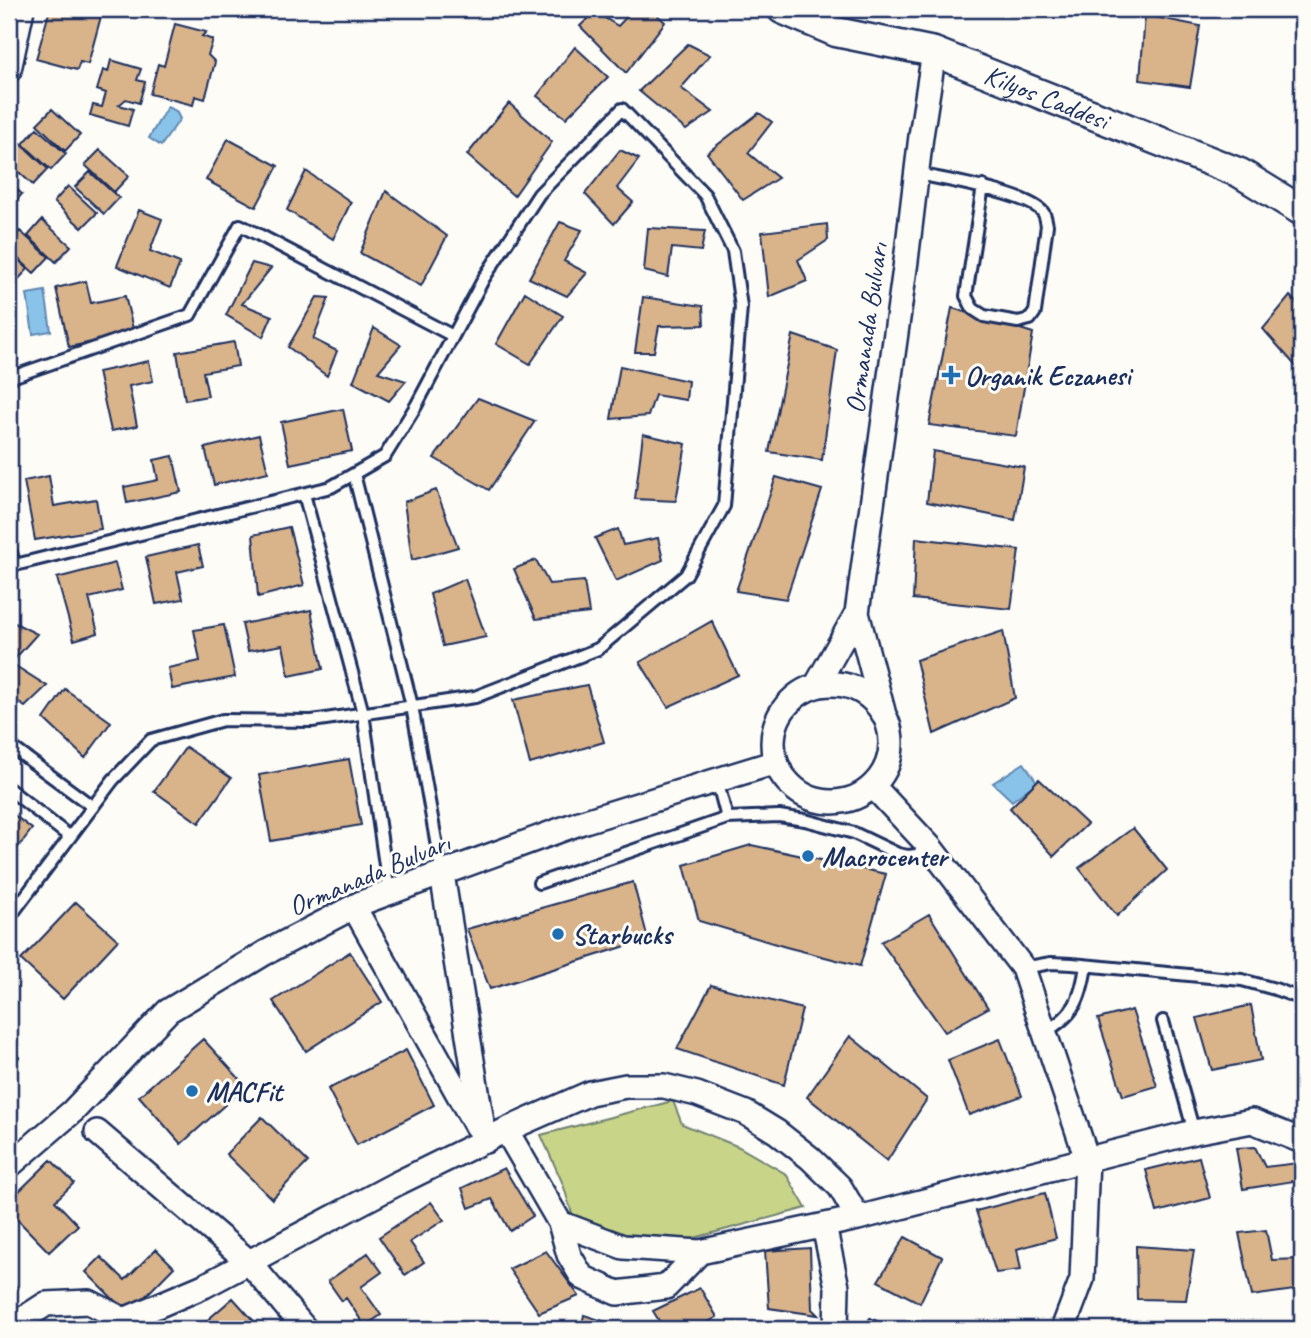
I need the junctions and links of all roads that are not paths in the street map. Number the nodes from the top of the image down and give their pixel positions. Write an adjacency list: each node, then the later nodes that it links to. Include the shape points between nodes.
1 (22, 9): 4 (street)
2 (782, 9): 3 (street, Kilyos Caddesi, via 836,32)
3 (934, 52): 5 (street, Ormanada Bulvarı); 7 (street, Kilyos Caddesi, via 1240,173)
4 (9, 70)
5 (917, 174): 6 (lane); 15 (street, Ormanada Bulvarı)
6 (983, 187): 6 (lane, via 966,296 984,316 1018,322 1030,319 1035,312 1047,225 1044,214 1035,205)
7 (1302, 211)
8 (453, 336): 9 (lane, via 240,225 190,315); 10 (lane, via 385,456); 17 (lane, via 484,278 539,194 622,109 705,195 733,251 741,307 724,506 686,575 598,649 475,696)
9 (9, 378)
10 (354, 474): 11 (lane, via 331,487); 17 (lane)
11 (304, 494): 13 (lane); 18 (lane)
12 (9, 547): 13 (lane)
13 (15, 565): 14 (lane)
14 (9, 576)
15 (857, 612): 16 (street, Ormanada Bulvarı); 19 (street, Ormanada Bulvarı)
16 (816, 686): 19 (street, via 854,688 870,697); 21 (street, via 798,694 775,724)
17 (412, 706): 18 (lane); 29 (lane)
18 (363, 713): 25 (lane, via 312,721 223,720 151,740); 31 (lane)
19 (883, 713): 23 (street, via 891,751)
20 (9, 746): 25 (lane)
21 (776, 762): 22 (street, Ormanada Bulvarı); 23 (street, via 792,786 817,800 837,802)
22 (717, 780): 26 (lane); 29 (street, Ormanada Bulvarı, via 582,822)
23 (873, 786): 28 (street)
24 (9, 789): 27 (lane)
25 (93, 807): 27 (lane)
26 (727, 818): 28 (lane, via 805,820 854,833 908,856); 30 (lane)
27 (70, 837): 33 (lane)
28 (930, 847): 35 (street)
29 (442, 874): 31 (street, Ormanada Bulvarı); 42 (street)
30 (539, 883)
31 (389, 893): 32 (street, Ormanada Bulvarı)
32 (354, 907): 42 (street); 45 (street, Ormanada Bulvarı, via 168,1011 73,1111)
33 (9, 918)
34 (1086, 965): 35 (lane, via 1051,963); 36 (lane, via 1242,980); 38 (lane, via 1077,1002 1062,1021)
35 (1023, 968): 38 (street)
36 (1302, 999)
37 (1163, 1021): 41 (lane)
38 (1044, 1032): 44 (street)
39 (506, 1130): 42 (street); 46 (street, via 590,1093 626,1086 664,1086 697,1094 746,1113 777,1132 840,1187); 47 (street)
40 (97, 1132): 50 (street)
41 (1194, 1132): 43 (street, via 1252,1121); 44 (street)
42 (485, 1141): 50 (street)
43 (1302, 1141)
44 (1087, 1158): 46 (street); 54 (street, via 1082,1279)
45 (9, 1166)
46 (858, 1218): 48 (street)
47 (559, 1223): 49 (street, via 623,1247); 49 (street, via 582,1278 617,1293 666,1287)
48 (824, 1226): 49 (street); 53 (street, via 837,1287)
49 (700, 1252)
50 (249, 1262): 51 (street, via 124,1320 89,1302 46,1304); 52 (street)
51 (9, 1328)
52 (304, 1329)
53 (836, 1329)
54 (1063, 1329)

